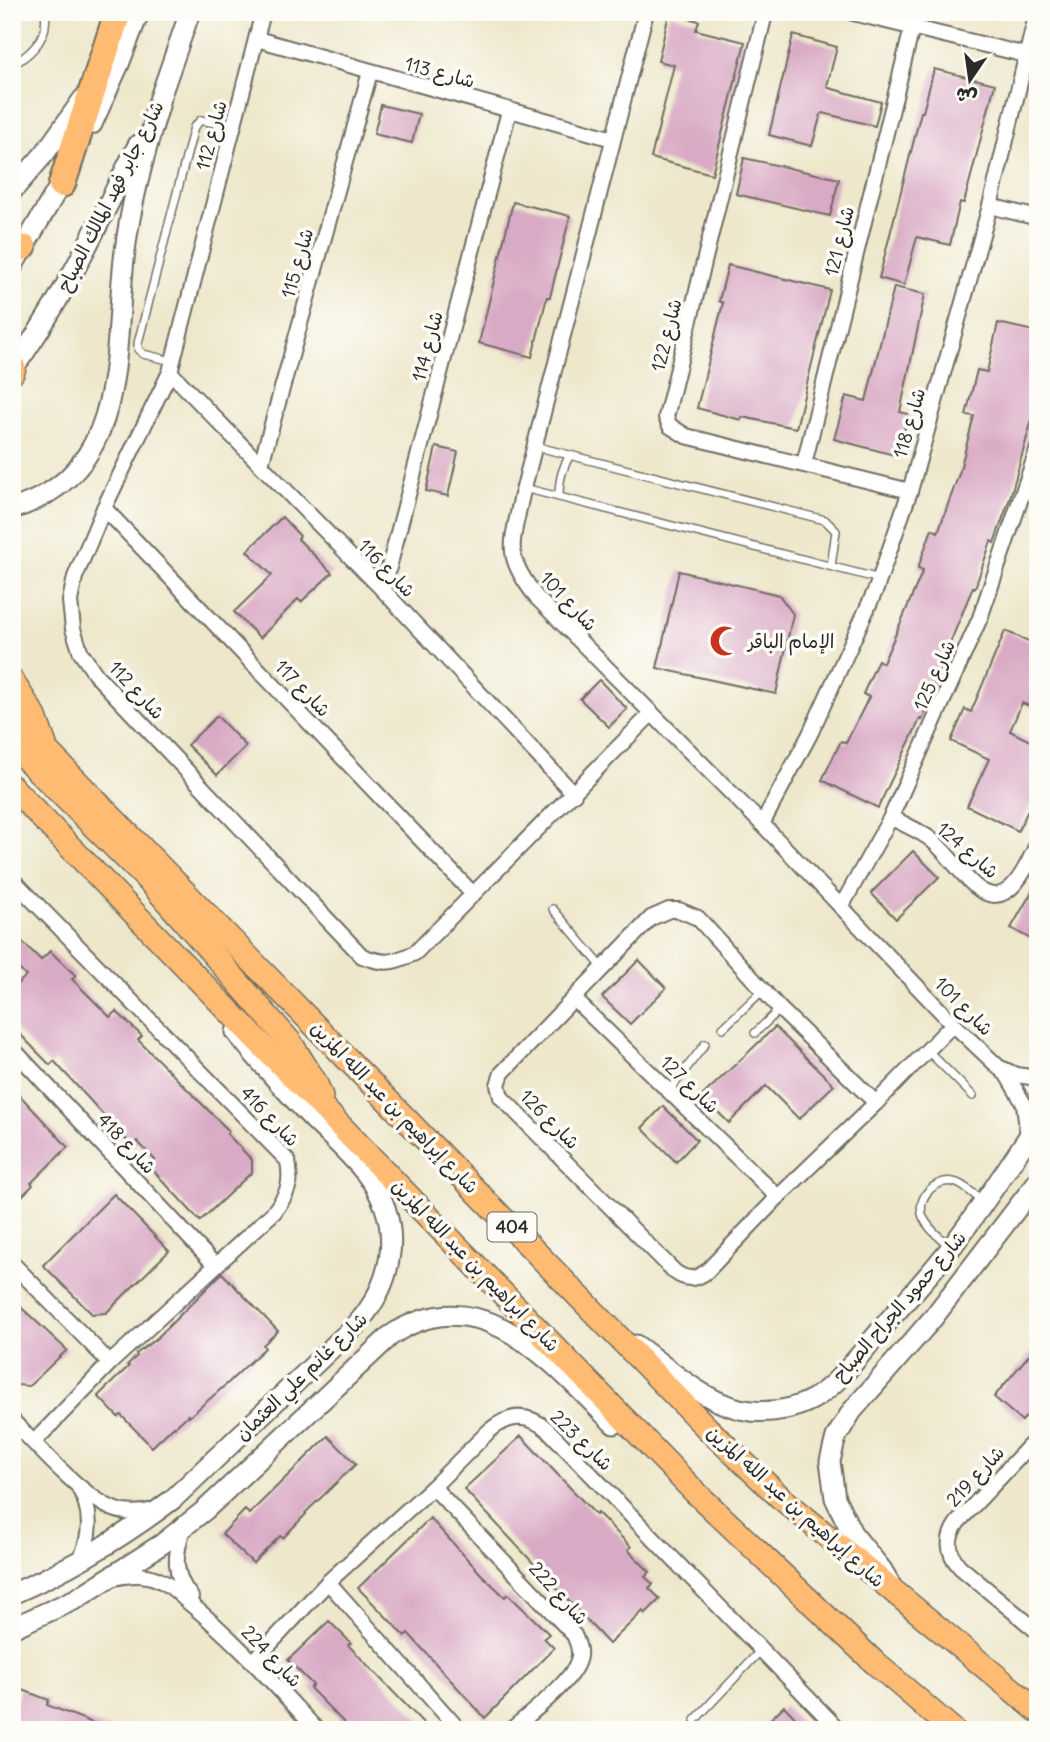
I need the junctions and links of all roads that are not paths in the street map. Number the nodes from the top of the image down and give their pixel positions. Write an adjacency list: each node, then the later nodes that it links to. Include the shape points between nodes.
1 (45, 12): 13 (lane, via 41,41 28,55)
2 (118, 12): 15 (highway)
3 (139, 12): 20 (street)
4 (190, 12): 16 (street, شارع جابر فهد المالك الصباح)
5 (263, 12): 11 (street, شارع 112)
6 (646, 12): 19 (street, شارع 101)
7 (769, 12): 32 (street, شارع 122, via 666,417 670,426 686,436)
8 (849, 12): 10 (street)
9 (1037, 12): 12 (street, شارع 118)
10 (912, 28): 12 (street); 32 (street, شارع 121)
11 (257, 39): 14 (street, شارع 113); 18 (street, شارع 112)
12 (1026, 55): 22 (street, شارع 118)
13 (12, 62)
14 (370, 72): 17 (street, شارع 113); 31 (street, شارع 115)
15 (97, 77): 20 (highway); 21 (street, via 45,153)
16 (159, 106): 27 (street, شارع جابر فهد المالك الصباح, via 75,268); 37 (street, via 131,214 116,372 100,432 85,461 66,481 43,497)
17 (509, 111): 19 (street, شارع 113); 40 (street, شارع 114)
18 (233, 127): 26 (street, شارع 112); 26 (lane, via 201,120 194,127 148,302 138,349)
19 (613, 139): 28 (street, شارع 101)
20 (62, 184): 24 (street)
21 (12, 191)
22 (989, 206): 23 (street); 34 (street, شارع 118)
23 (1038, 218)
24 (19, 251): 25 (street)
25 (12, 267)
26 (171, 366): 31 (street, شارع 116); 36 (street, شارع 112)
27 (13, 370)
28 (534, 446): 30 (lane); 33 (street, شارع 101)
29 (1038, 448): 48 (street, شارع 125, via 981,618)
30 (570, 455): 35 (lane, via 559,483); 38 (lane, via 825,520 836,531)
31 (261, 464): 40 (street, شارع 116)
32 (804, 464): 34 (street, شارع 122)
33 (523, 488): 35 (lane); 42 (street, شارع 101, via 511,549 517,570 537,598)
34 (910, 491): 39 (street, شارع 118)
35 (559, 497): 38 (lane)
36 (104, 508): 52 (street, شارع 117); 52 (street, شارع 112, via 75,577 71,601 81,653 96,675 353,947 382,964 415,953)
37 (12, 509)
38 (831, 566): 39 (lane)
39 (880, 579): 49 (street, شارع 118, via 810,734)
40 (383, 590): 47 (street, شارع 116)
41 (12, 681): 45 (main road, via 36,716)
42 (651, 714): 47 (street, شارع 112); 49 (street, شارع 101)
43 (12, 715): 45 (main road, شارع إبراهيم بن عبد الله المزين / 404)
44 (12, 745): 71 (main road, via 152,884 290,1042)
45 (47, 751): 79 (main road, شارع إبراهيم بن عبد الله المزين / 404)
46 (12, 787): 56 (main road, شارع ابراهيم بن عبد الله المزين / 404)
47 (574, 793): 52 (street, شارع 112)
48 (891, 817): 50 (street, شارع 124, via 933,841 976,888 991,895 1009,891 1024,873); 53 (street, شارع 125)
49 (762, 824): 53 (street, شارع 101)
50 (1038, 842)
51 (12, 879): 78 (street, شارع 416, via 288,1161 291,1178 285,1197)
52 (473, 894)
53 (841, 906): 60 (street, شارع 101)
54 (553, 909): 55 (lane)
55 (603, 968): 57 (street, شارع 126, via 651,918 679,910 698,918); 58 (street, شارع 126)
56 (205, 984): 71 (main road, شارع ابراهيم بن عبد الله المزين / 404); 81 (street, شارع غانم علي العثمان, via 244,1043 368,1177 387,1215 390,1258 380,1292 358,1323)
57 (764, 990): 59 (street, شارع 126); 61 (lane)
58 (574, 999): 68 (street, شارع 127); 74 (street, شارع 126, via 502,1073 501,1097 675,1272 687,1278 701,1276)
59 (780, 1009): 62 (lane); 70 (street, شارع 126)
60 (953, 1024): 65 (street, شارع 126); 66 (street, شارع 101)
61 (723, 1028)
62 (755, 1032)
63 (705, 1044): 68 (lane)
64 (12, 1048): 78 (street, شارع 418)
65 (928, 1052): 69 (lane); 70 (street, شارع 126)
66 (998, 1067): 67 (street, شارع 101); 72 (street, شارع 101, via 1014,1084)
67 (1038, 1078)
68 (669, 1091): 74 (street, شارع 127)
69 (972, 1096)
70 (876, 1102): 74 (street, شارع 126)
71 (330, 1116): 88 (main road, شارع ابراهيم بن عبد الله المزين / 404)
72 (1033, 1130): 75 (street, شارع حمود الجراح الصباح)
73 (1035, 1188): 83 (street, شارع حمود الجراح الصباح)
74 (778, 1197)
75 (984, 1203): 76 (street, شارع حمود الجراح الصباح); 76 (lane, via 958,1184 943,1182 929,1189 922,1203 924,1219)
76 (951, 1248): 80 (street, شارع حمود الجراح الصباح)
77 (12, 1262): 82 (street)
78 (214, 1264): 82 (street, شارع 416)
79 (610, 1326): 80 (street, شارع حمود الجراح الصباح, via 705,1394 751,1410 783,1409 814,1398); 96 (main road, شارع إبراهيم بن عبد الله المزين / 404, via 780,1497)
80 (862, 1353): 83 (street, via 869,1367)
81 (324, 1357): 84 (street, via 338,1364); 91 (street, شارع غانم علي العثمان)
82 (110, 1363): 87 (street, شارع 416)
83 (885, 1374): 96 (street, شارع حمود الجراح الصباح, via 836,1437 830,1473 845,1521)
84 (344, 1378): 88 (street, شارع غانم علي العثمان, via 410,1324 447,1316 482,1320 532,1345 617,1426); 92 (street, شارع غانم علي العثمان)
85 (12, 1420): 87 (street)
86 (1038, 1437): 100 (street, شارع 219, via 949,1537 950,1553 960,1567)
87 (33, 1442): 89 (street)
88 (664, 1459): 109 (main road, شارع ابراهيم بن عبد الله المزين / 404, via 781,1575)
89 (77, 1484): 91 (street, via 116,1510 139,1513); 93 (street, via 89,1524)
90 (433, 1487): 95 (street, شارع 223); 101 (street, شارع 223, via 499,1422 520,1417 540,1423); 107 (street, شارع 222, via 574,1635 578,1645 572,1673)
91 (160, 1508): 93 (street, شارع غانم علي العثمان)
92 (183, 1528): 94 (street, شارع غانم علي العثمان); 98 (street, شارع 224, via 176,1553 177,1573)
93 (79, 1562): 97 (street, شارع غانم علي العثمان)
94 (106, 1581): 98 (street, شارع 224, via 134,1575 153,1577); 99 (street, شارع غانم علي العثمان)
95 (328, 1583): 102 (street, شارع 223); 106 (street)
96 (892, 1591): 103 (main road, شارع إبراهيم بن عبد الله المزين / 404)
97 (12, 1594)
98 (199, 1610): 102 (street, شارع 224)
99 (12, 1628)
100 (1038, 1632)
101 (761, 1650): 104 (lane); 108 (street, شارع 223)
102 (253, 1662): 105 (street, شارع 224)
103 (1038, 1710)
104 (695, 1720)
105 (317, 1730)
106 (459, 1730)
107 (511, 1730)
108 (839, 1730)
109 (953, 1730)

